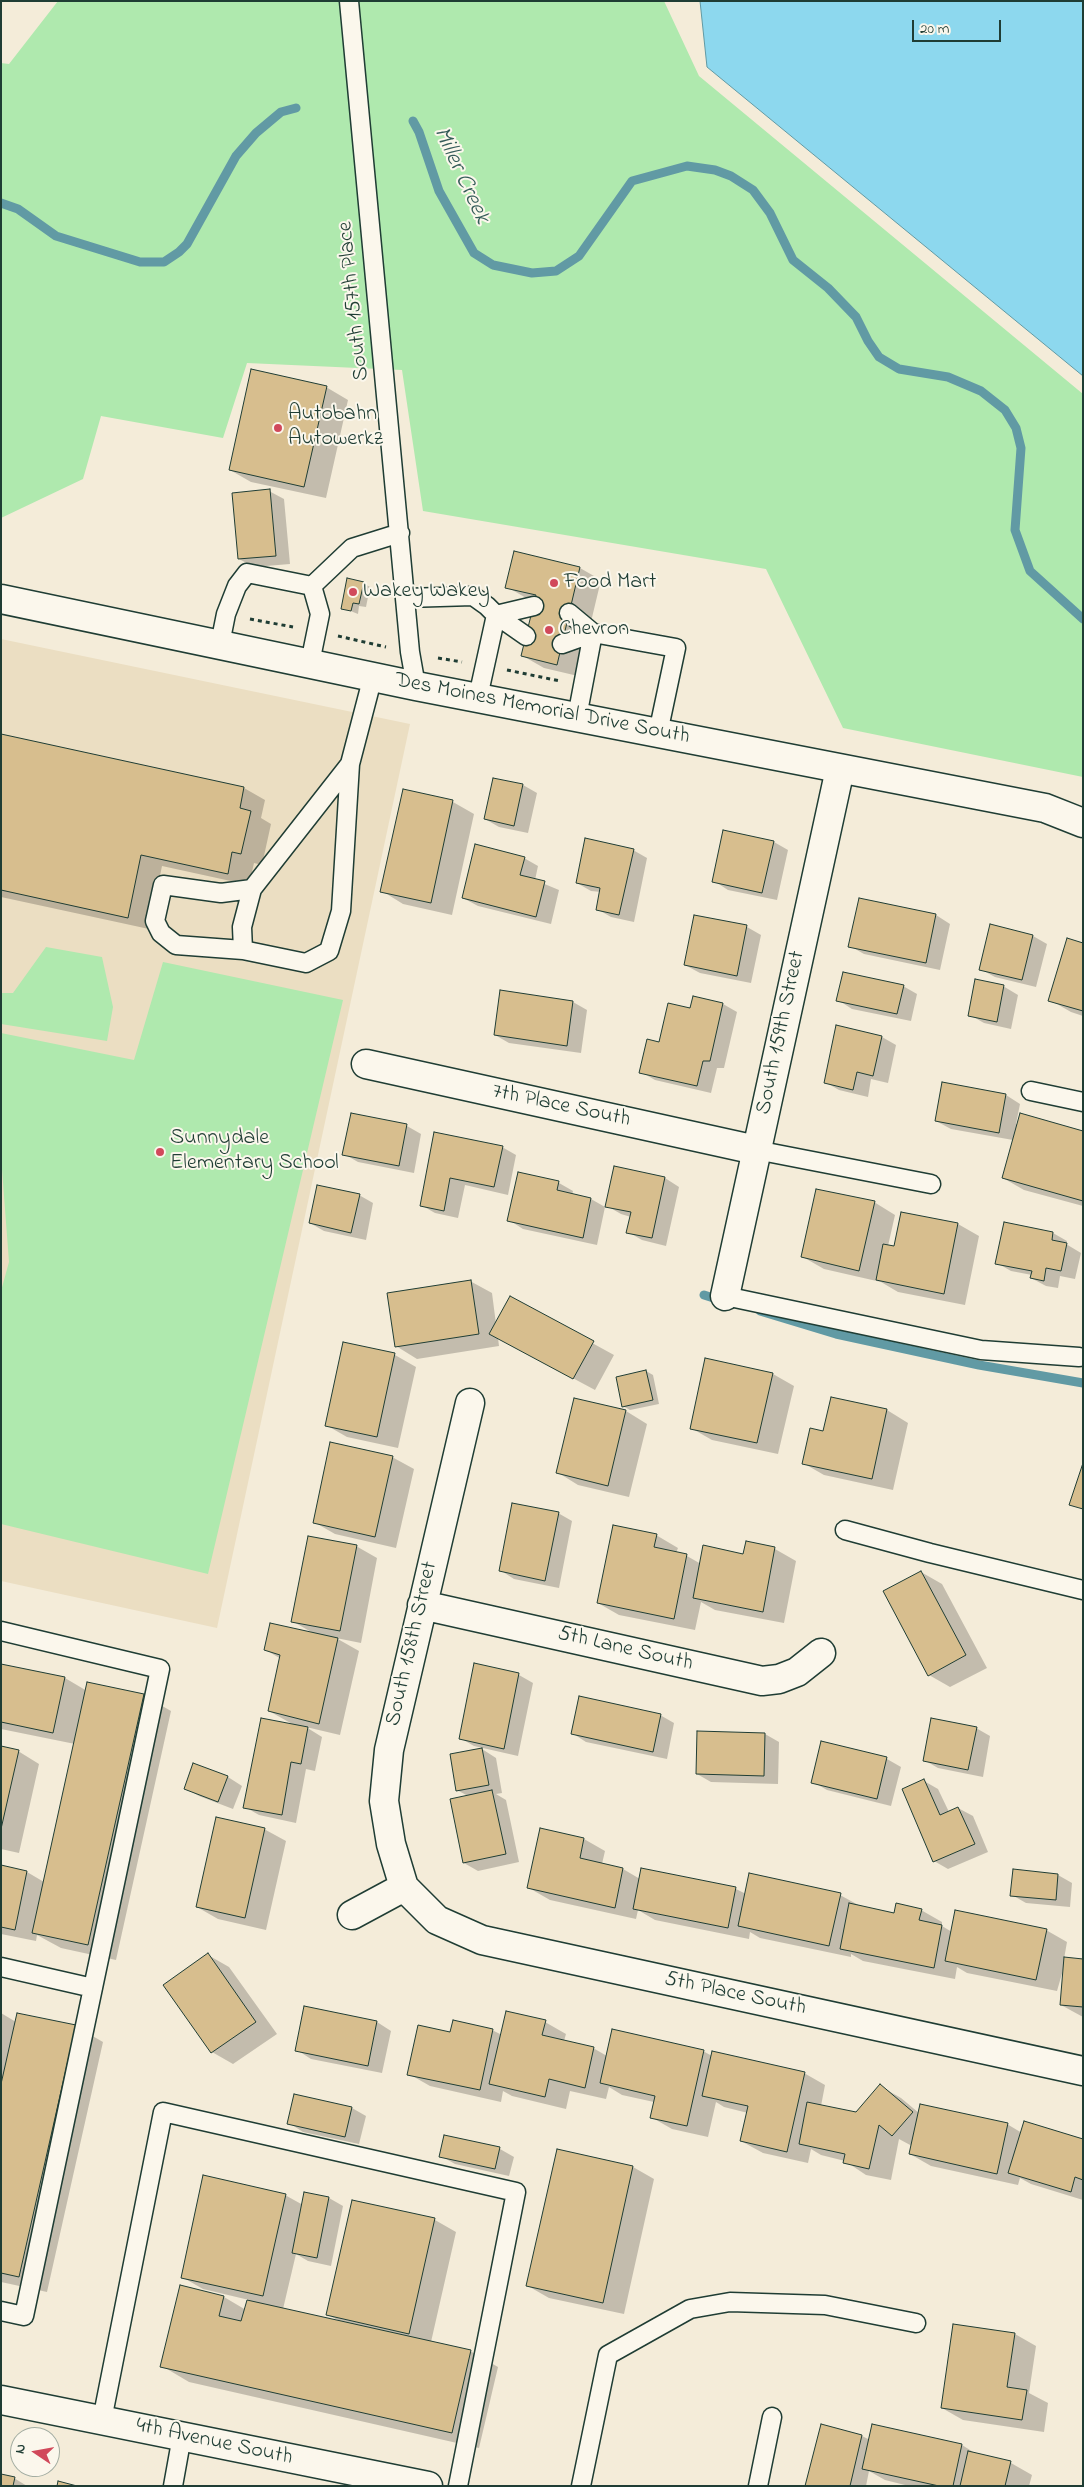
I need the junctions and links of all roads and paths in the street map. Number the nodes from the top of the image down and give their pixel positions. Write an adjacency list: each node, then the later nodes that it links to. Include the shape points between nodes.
1 (349, 1): 2 (lane, South 157th Place)
2 (400, 532): 3 (lane, via 352,548); 4 (lane, South 157th Place)
3 (312, 586): 11 (lane, via 247,573 236,586); 13 (lane, via 320,614)
4 (406, 598): 8 (lane, via 473,596); 15 (lane, South 157th Place)
5 (1, 599): 11 (street, Des Moines Memorial Drive South)
6 (534, 606): 8 (lane)
7 (569, 613): 9 (lane)
8 (496, 615): 10 (lane); 16 (lane)
9 (593, 633): 12 (lane); 17 (lane); 18 (lane, via 676,648)
10 (526, 636)
11 (220, 644): 13 (street, Des Moines Memorial Drive South)
12 (562, 644)
13 (310, 663): 14 (street, Des Moines Memorial Drive South)
14 (373, 676): 15 (street, Des Moines Memorial Drive South); 19 (lane)
15 (416, 686): 16 (street, Des Moines Memorial Drive South)
16 (478, 698): 17 (street, Des Moines Memorial Drive South)
17 (577, 717): 18 (street, Des Moines Memorial Drive South)
18 (658, 733): 20 (street, Des Moines Memorial Drive South)
19 (350, 764): 22 (lane); 23 (lane, via 341,911 328,951 306,963)
20 (840, 770): 21 (street, Des Moines Memorial Drive South, via 1045,808); 27 (street, South 159th Street)
21 (1083, 823)
22 (252, 889): 23 (lane, via 242,927); 23 (lane, via 221,893 163,885 155,921 161,933 176,945)
23 (243, 950)
24 (366, 1064): 27 (street, 7th Place South)
25 (1031, 1091): 26 (lane)
26 (1083, 1102)
27 (756, 1150): 28 (lane); 29 (street, South 159th Street)
28 (931, 1184)
29 (725, 1296): 30 (lane, via 981,1350)
30 (1079, 1356)
31 (470, 1403): 34 (street, South 158th Street)
32 (845, 1530): 33 (lane)
33 (1083, 1590)
34 (422, 1605): 36 (street, 5th Lane South, via 762,1681 797,1672); 37 (street, South 158th Street, via 389,1750 384,1801 391,1844)
35 (1, 1631): 40 (lane, via 160,1669)
36 (821, 1653)
37 (404, 1887): 38 (street); 41 (street, 5th Place South, via 437,1920 482,1940)
38 (352, 1915)
39 (1, 1967): 40 (lane)
40 (93, 1988): 42 (lane, via 24,2316)
41 (1083, 2071)
42 (1, 2311)
43 (916, 2323): 51 (lane, via 825,2306 730,2302 690,2309 608,2355)
44 (1, 2400): 46 (street, 4th Avenue South)
45 (772, 2417): 52 (lane)
46 (102, 2420): 47 (street, 4th Avenue South); 50 (lane, via 163,2112 516,2192)
47 (182, 2436): 48 (lane); 49 (street, 4th Avenue South)
48 (173, 2486)
49 (428, 2486)
50 (458, 2486)
51 (581, 2486)
52 (758, 2486)

